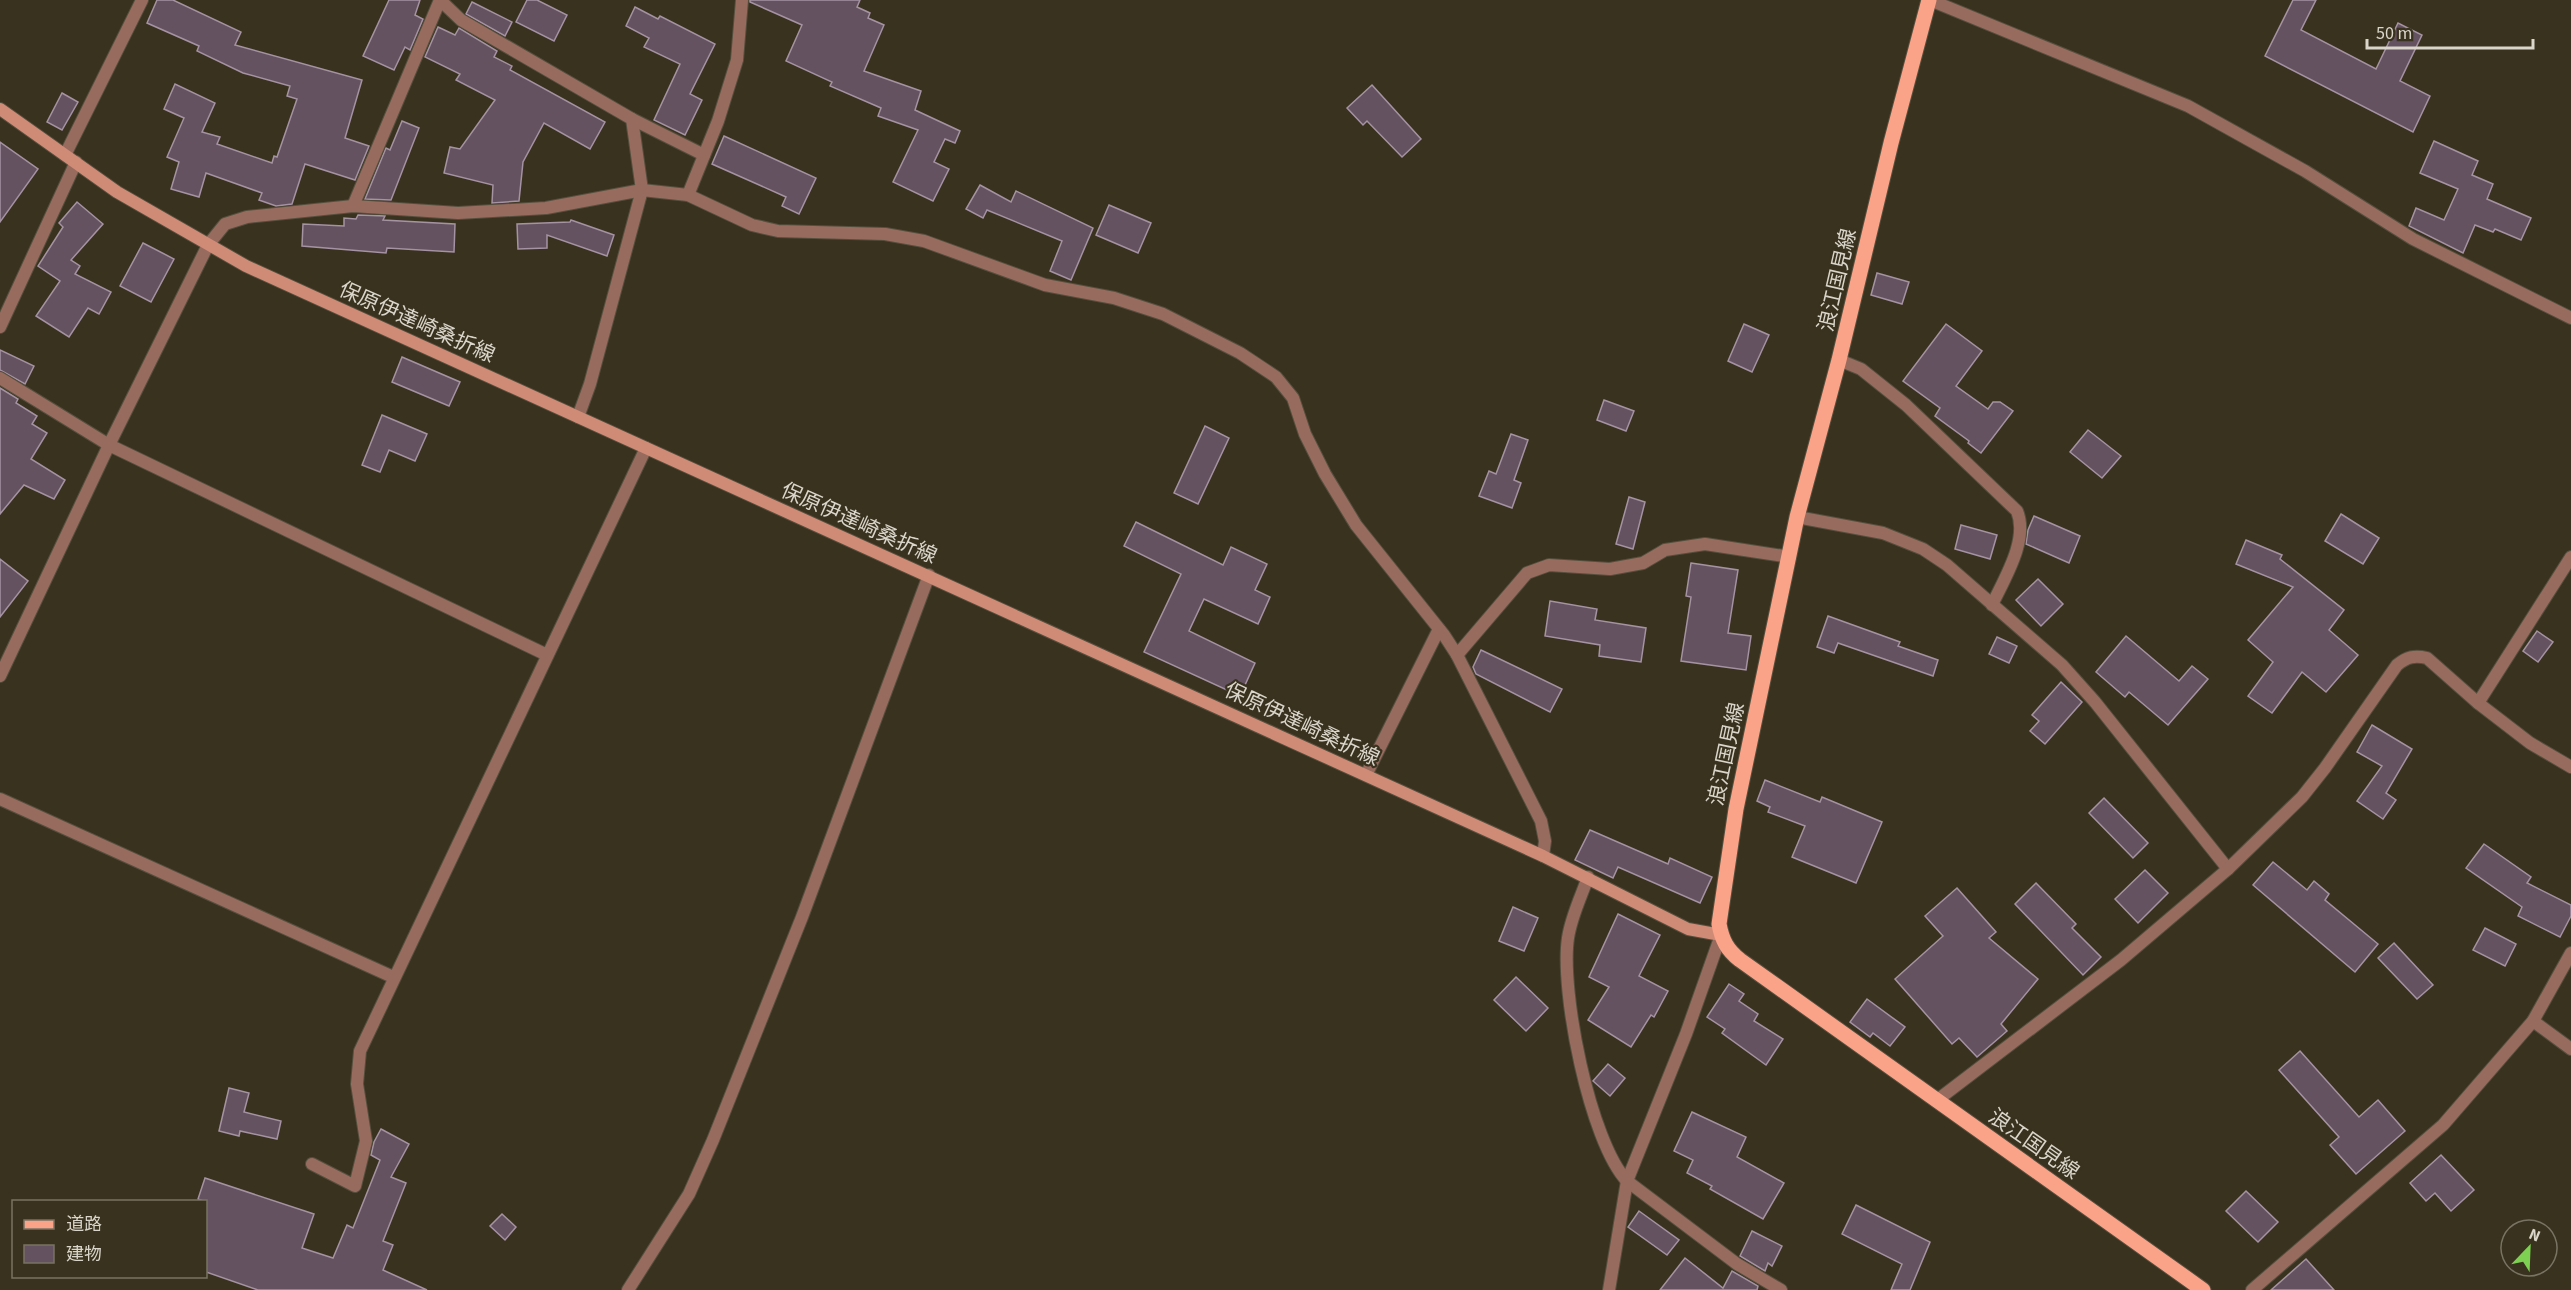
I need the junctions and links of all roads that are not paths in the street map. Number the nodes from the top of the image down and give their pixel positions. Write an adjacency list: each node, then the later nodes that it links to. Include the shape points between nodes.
1 (142, 0): 7 (street)
2 (440, 0): 6 (street, via 461,20); 12 (street)
3 (742, 0): 8 (street, via 737,60)
4 (1930, 0): 14 (street, via 2188,106 2305,171 2413,239); 16 (main road, 浪江国見線)
5 (0, 110): 7 (main road, 保原伊達崎桑折線)
6 (632, 119): 8 (street); 10 (street)
7 (65, 155): 9 (main road, 保原伊達崎桑折線)
8 (704, 156): 11 (street)
9 (76, 162): 13 (main road, 保原伊達崎桑折線, via 117,192); 15 (street)
10 (642, 190): 11 (street); 12 (street, via 546,208 458,213); 18 (street)
11 (688, 195): 26 (street, via 765,229 885,234 924,241 1046,285 1140,305 1240,353 1276,376 1288,390 1310,444 1356,525)
12 (353, 206): 13 (street, via 232,220)
13 (208, 246): 18 (main road, 保原伊達崎桑折線); 19 (street)
14 (2571, 318)
15 (1, 323)
16 (1839, 360): 21 (main road, 浪江国見線); 25 (street, via 1861,369 1906,405 2017,511 2021,529 2018,543)
17 (0, 378): 19 (street)
18 (578, 417): 20 (main road, 保原伊達崎桑折線)
19 (109, 445): 27 (street); 29 (street)
20 (646, 448): 24 (main road, 保原伊達崎桑折線); 27 (street)
21 (1797, 518): 22 (main road, 浪江国見線); 25 (street, via 1883,533 1923,549)
22 (1790, 557): 28 (street, via 1705,544 1665,550 1643,562 1610,569 1549,565 1527,573); 37 (main road, 浪江国見線, via 1736,809 1719,924)
23 (2571, 557): 30 (street)
24 (929, 575): 32 (main road, 保原伊達崎桑折線); 45 (street, via 802,917 713,1140 689,1194)
25 (1992, 605): 35 (street, via 2062,665)
26 (1439, 629): 28 (street); 32 (street)
27 (547, 655): 39 (street)
28 (1457, 655): 34 (street, via 1540,821 1545,841)
29 (0, 676)
30 (2478, 703): 31 (street); 35 (street, via 2427,658 2406,658 2397,665 2302,797)
31 (2571, 768)
32 (1366, 775): 34 (main road, 保原伊達崎桑折線)
33 (0, 799): 39 (street)
34 (1543, 856): 36 (main road, 保原伊達崎桑折線)
35 (2228, 868): 42 (street, via 2121,960)
36 (1588, 877): 37 (main road, 保原伊達崎桑折線, via 1688,929); 44 (street, via 1568,939 1573,1015 1592,1113 1618,1172)
37 (1721, 935): 42 (main road, 浪江国見線, via 1740,960); 44 (street)
38 (2571, 953): 40 (street)
39 (393, 977): 43 (street, via 360,1051 357,1084 366,1141 355,1186)
40 (2533, 1021): 41 (street); 49 (street, via 2443,1125)
41 (2571, 1049)
42 (1936, 1101): 48 (main road, 浪江国見線)
43 (312, 1164)
44 (1627, 1181): 46 (street); 47 (street, via 1737,1264)
45 (628, 1290)
46 (1609, 1290)
47 (1781, 1290)
48 (2203, 1290)
49 (2252, 1290)

